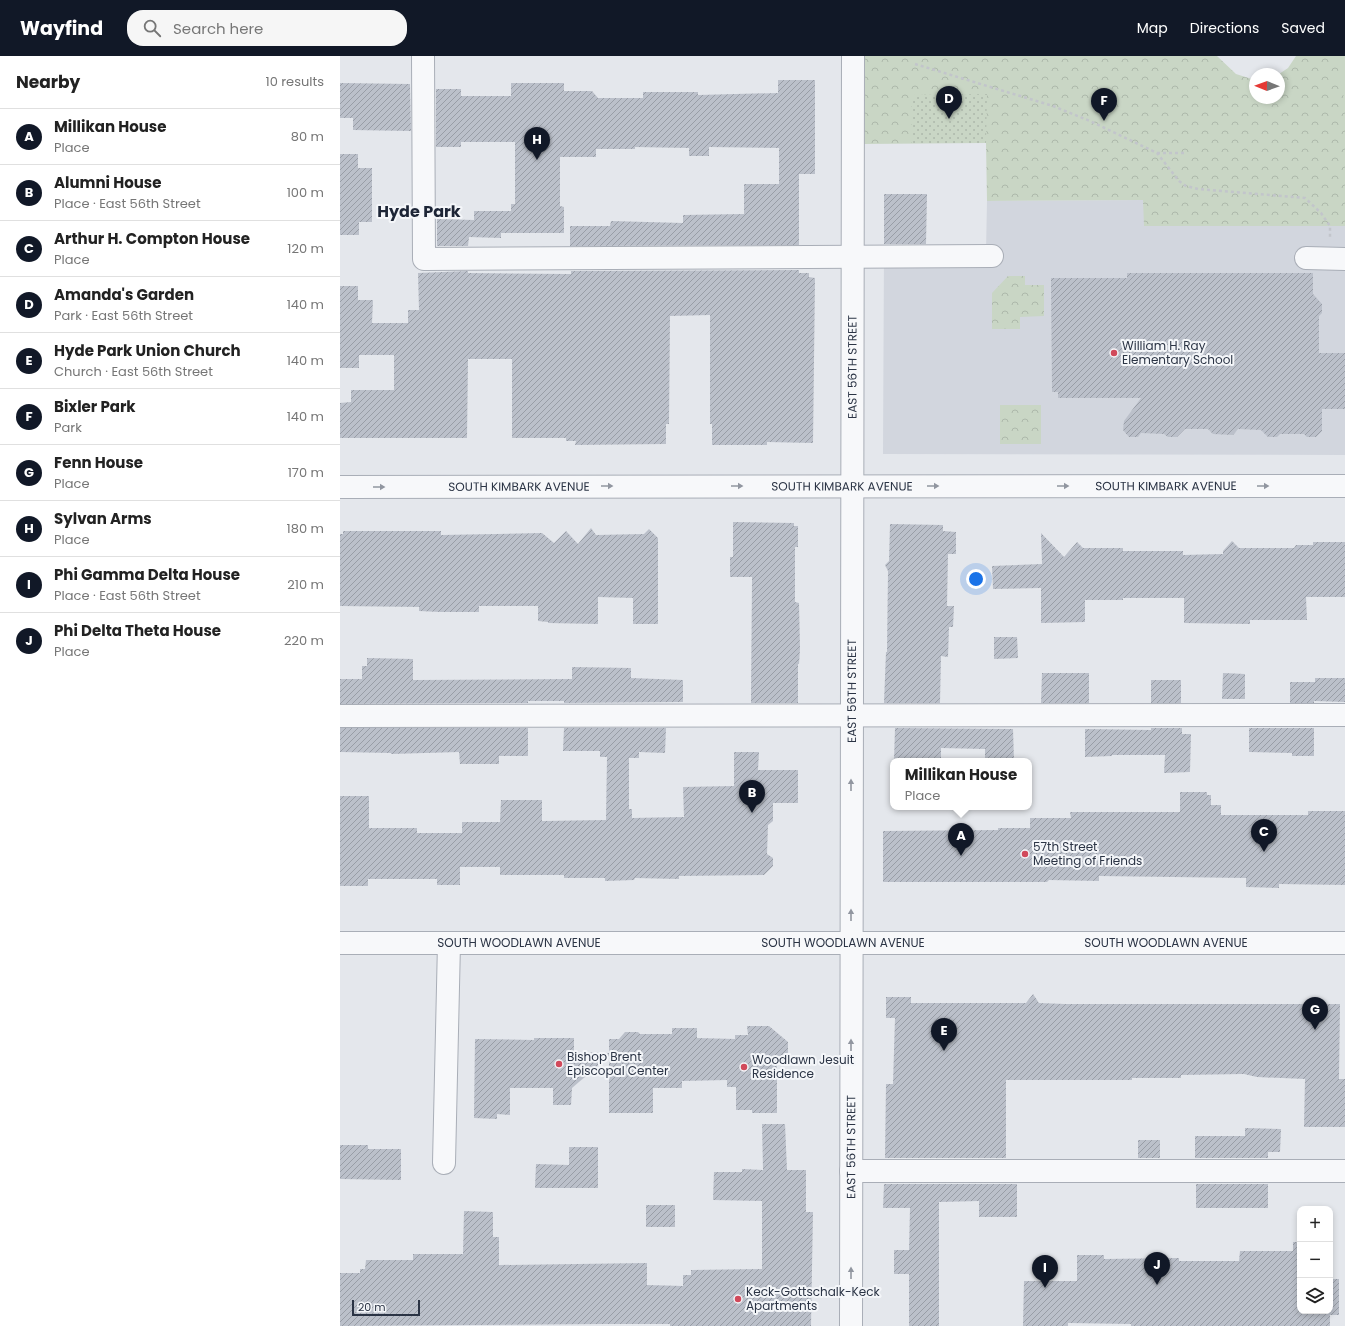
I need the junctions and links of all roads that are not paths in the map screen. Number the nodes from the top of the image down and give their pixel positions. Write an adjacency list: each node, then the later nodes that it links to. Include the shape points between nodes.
1 (423, 56): 4 (street, via 424,259)
2 (853, 56): 4 (street, EAST 56TH STREET)
3 (992, 256): 4 (street)
4 (852, 257): 7 (street, EAST 56TH STREET)
5 (1306, 258): 6 (street)
6 (1345, 259)
7 (852, 486): 8 (street, SOUTH KIMBARK AVENUE, one-way to 8); 9 (street, SOUTH KIMBARK AVENUE, one-way to 7); 11 (street, EAST 56TH STREET)
8 (1345, 486)
9 (340, 487)
10 (340, 716): 11 (street)
11 (851, 716): 12 (street); 15 (street, EAST 56TH STREET, one-way to 11)
12 (1345, 716)
13 (340, 943): 14 (street, SOUTH WOODLAWN AVENUE)
14 (449, 943): 15 (street, SOUTH WOODLAWN AVENUE); 17 (street)
15 (851, 943): 16 (street, SOUTH WOODLAWN AVENUE); 18 (street, EAST 56TH STREET, one-way to 15)
16 (1345, 943)
17 (444, 1163)
18 (851, 1171): 19 (street); 20 (street, EAST 56TH STREET, one-way to 18)
19 (1345, 1171)
20 (851, 1326)

